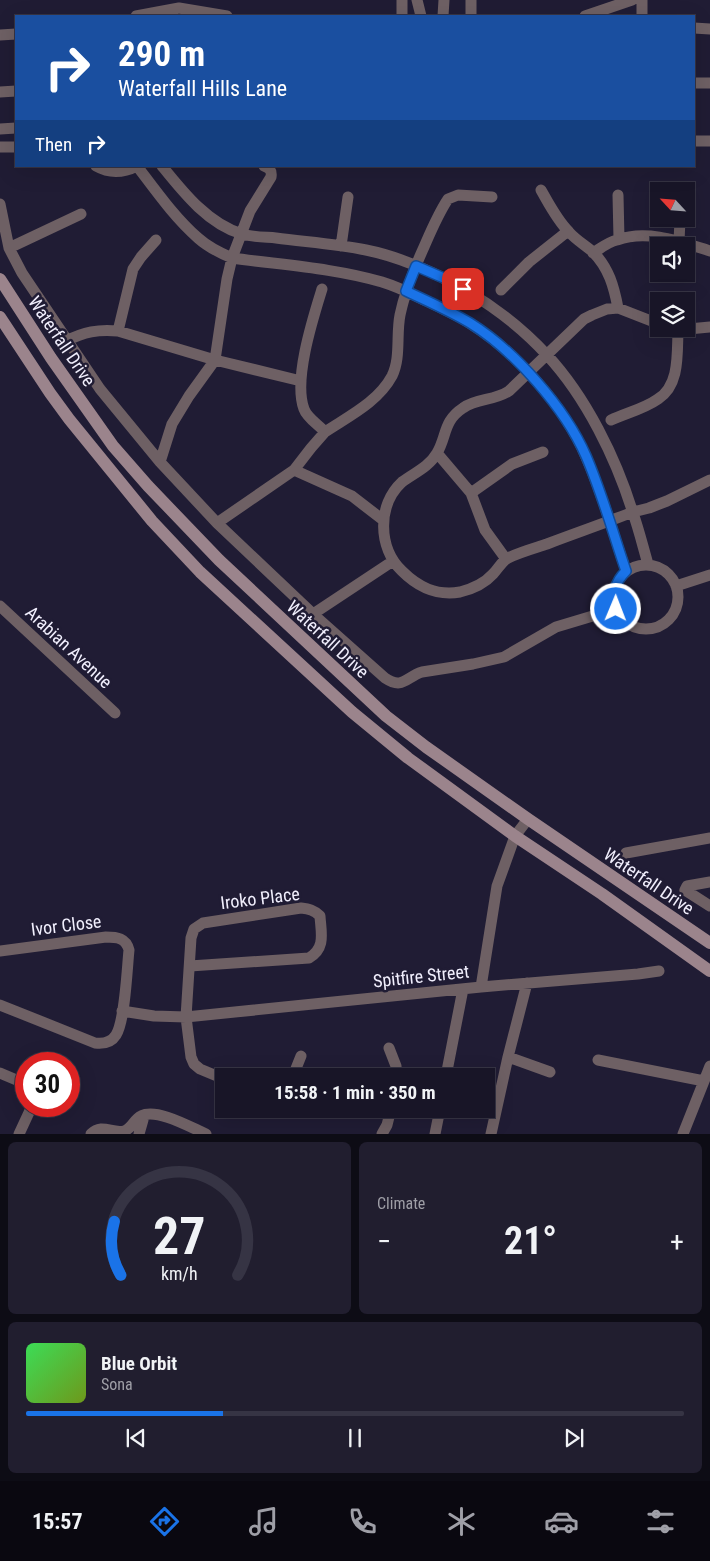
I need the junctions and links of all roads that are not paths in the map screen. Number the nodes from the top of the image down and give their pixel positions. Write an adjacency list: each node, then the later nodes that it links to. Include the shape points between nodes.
1 (402, 0): 10 (street)
2 (417, 0): 11 (street)
3 (444, 0): 12 (street)
4 (471, 0): 13 (street)
5 (632, 0): 14 (street)
6 (642, 0): 15 (street)
7 (172, 13): 8 (street); 9 (street, via 184,8)
8 (148, 15)
9 (222, 15)
10 (402, 15)
11 (421, 15)
12 (443, 15)
13 (471, 15)
14 (587, 15)
15 (642, 15)
16 (695, 28): 17 (street)
17 (710, 29)
18 (15, 34): 19 (street)
19 (0, 35)
20 (695, 83): 21 (street)
21 (710, 83)
22 (15, 91): 23 (street)
23 (0, 92)
24 (15, 128): 25 (street)
25 (0, 129)
26 (695, 141): 27 (street)
27 (710, 141)
28 (0, 147): 29 (street)
29 (15, 147)
30 (98, 167): 31 (street, via 120,172)
31 (134, 167)
32 (138, 167): 51 (street, via 198,238)
33 (163, 167): 42 (street, via 190,200 215,221)
34 (266, 167): 42 (street, via 272,172 272,178 250,211)
35 (541, 190): 41 (street)
36 (618, 195): 44 (street)
37 (348, 196): 46 (street)
38 (492, 197): 52 (street, via 458,195 448,199)
39 (0, 204): 48 (street)
40 (81, 214): 48 (street)
41 (568, 231): 50 (street); 55 (street, via 528,262)
42 (242, 234): 46 (street); 51 (street)
43 (662, 237): 44 (street)
44 (619, 239): 50 (street)
45 (156, 240): 62 (street, via 133,269)
46 (342, 246): 52 (street, via 368,250)
47 (695, 246): 49 (street)
48 (9, 248): 64 (street)
49 (710, 251)
50 (593, 253): 57 (street, via 612,281)
51 (232, 258): 56 (street, via 338,273 382,282); 66 (street)
52 (416, 266): 56 (street); 65 (street, via 482,300)
53 (0, 279): 91 (main road, Waterfall Drive, via 113,446 219,560 386,716)
54 (322, 289): 68 (street, via 309,332)
55 (501, 290)
56 (406, 291): 67 (street, via 471,324 511,355); 70 (street, via 392,376 369,404)
57 (618, 308): 59 (street); 65 (street, via 584,319)
58 (0, 318): 92 (main road, via 69,419 152,522 200,572 352,712 408,758)
59 (650, 320)
60 (710, 327): 61 (street)
61 (695, 328)
62 (118, 331): 64 (street, via 90,331); 66 (street)
63 (676, 337): 69 (street, via 675,373 667,390 653,402)
64 (66, 341): 73 (street, via 100,389)
65 (548, 356): 67 (street); 77 (street, via 584,403 600,432)
66 (215, 360): 68 (street); 73 (street, via 172,424)
67 (528, 374): 72 (street, via 501,396 463,407 446,427); 79 (street, via 567,422 586,455)
68 (301, 381): 70 (street, via 304,408)
69 (611, 420)
70 (325, 432): 74 (street)
71 (543, 452): 76 (street, via 512,464)
72 (437, 454): 76 (street); 78 (street, via 395,491)
73 (160, 462): 80 (street)
74 (294, 470): 78 (street, via 352,496); 80 (street)
75 (710, 480): 77 (street, via 667,501)
76 (471, 493): 81 (street, via 485,530)
77 (633, 512): 79 (street); 83 (street)
78 (383, 520): 82 (street, via 384,537)
79 (609, 522): 81 (street); 84 (street)
80 (217, 523): 89 (street)
81 (506, 558): 82 (street, via 486,581 459,592 433,592 420,586)
82 (393, 560): 89 (street)
83 (648, 564): 84 (street); 86 (street, via 668,573)
84 (626, 571): 88 (street, via 616,584)
85 (710, 575): 86 (street)
86 (676, 586): 88 (street, via 677,605 672,615 654,628 631,626)
87 (0, 606): 90 (street, Arabian Avenue)
88 (616, 609): 89 (street, via 556,627 504,657 422,672 398,684 385,678)
89 (313, 614)
90 (115, 713)
91 (528, 819): 92 (street); 97 (main road, Waterfall Drive)
92 (515, 836): 100 (main road); 103 (street, via 497,886)
93 (710, 838): 94 (street)
94 (626, 853)
95 (710, 882): 96 (street, via 685,888)
96 (710, 906)
97 (710, 944)
98 (0, 951): 106 (street, Ivor Close, via 106,937 122,939 129,950)
99 (190, 966): 99 (street, Iroko Place, via 192,934 203,923 301,908 315,911 320,916 322,944 310,958); 107 (street, Iroko Place)
100 (710, 970)
101 (659, 971): 102 (street, Spitfire Street)
102 (527, 983): 103 (street, Spitfire Street); 110 (street)
103 (481, 987): 104 (street, Spitfire Street)
104 (463, 989): 107 (street, Spitfire Street); 115 (street)
105 (0, 1005): 106 (street, Ivor Close, via 102,1044 116,1035)
106 (122, 1011): 107 (street)
107 (186, 1017): 118 (street, Iroko Place, via 194,1064)
108 (389, 1048): 114 (street)
109 (301, 1056): 113 (street)
110 (508, 1057): 116 (street); 131 (street)
111 (598, 1060): 120 (street)
112 (710, 1066): 120 (street)
113 (296, 1068)
114 (396, 1068)
115 (448, 1068)
116 (550, 1072)
117 (0, 1073): 119 (street)
118 (215, 1076)
119 (15, 1079)
120 (704, 1081): 132 (street)
121 (143, 1115): 126 (street, via 123,1131 99,1128); 127 (street); 128 (street, via 163,1116)
122 (27, 1117): 125 (street)
123 (389, 1118): 129 (street)
124 (438, 1118): 130 (street)
125 (19, 1134)
126 (91, 1134)
127 (139, 1134)
128 (206, 1134)
129 (382, 1134)
130 (435, 1134)
131 (491, 1134)
132 (683, 1134)

